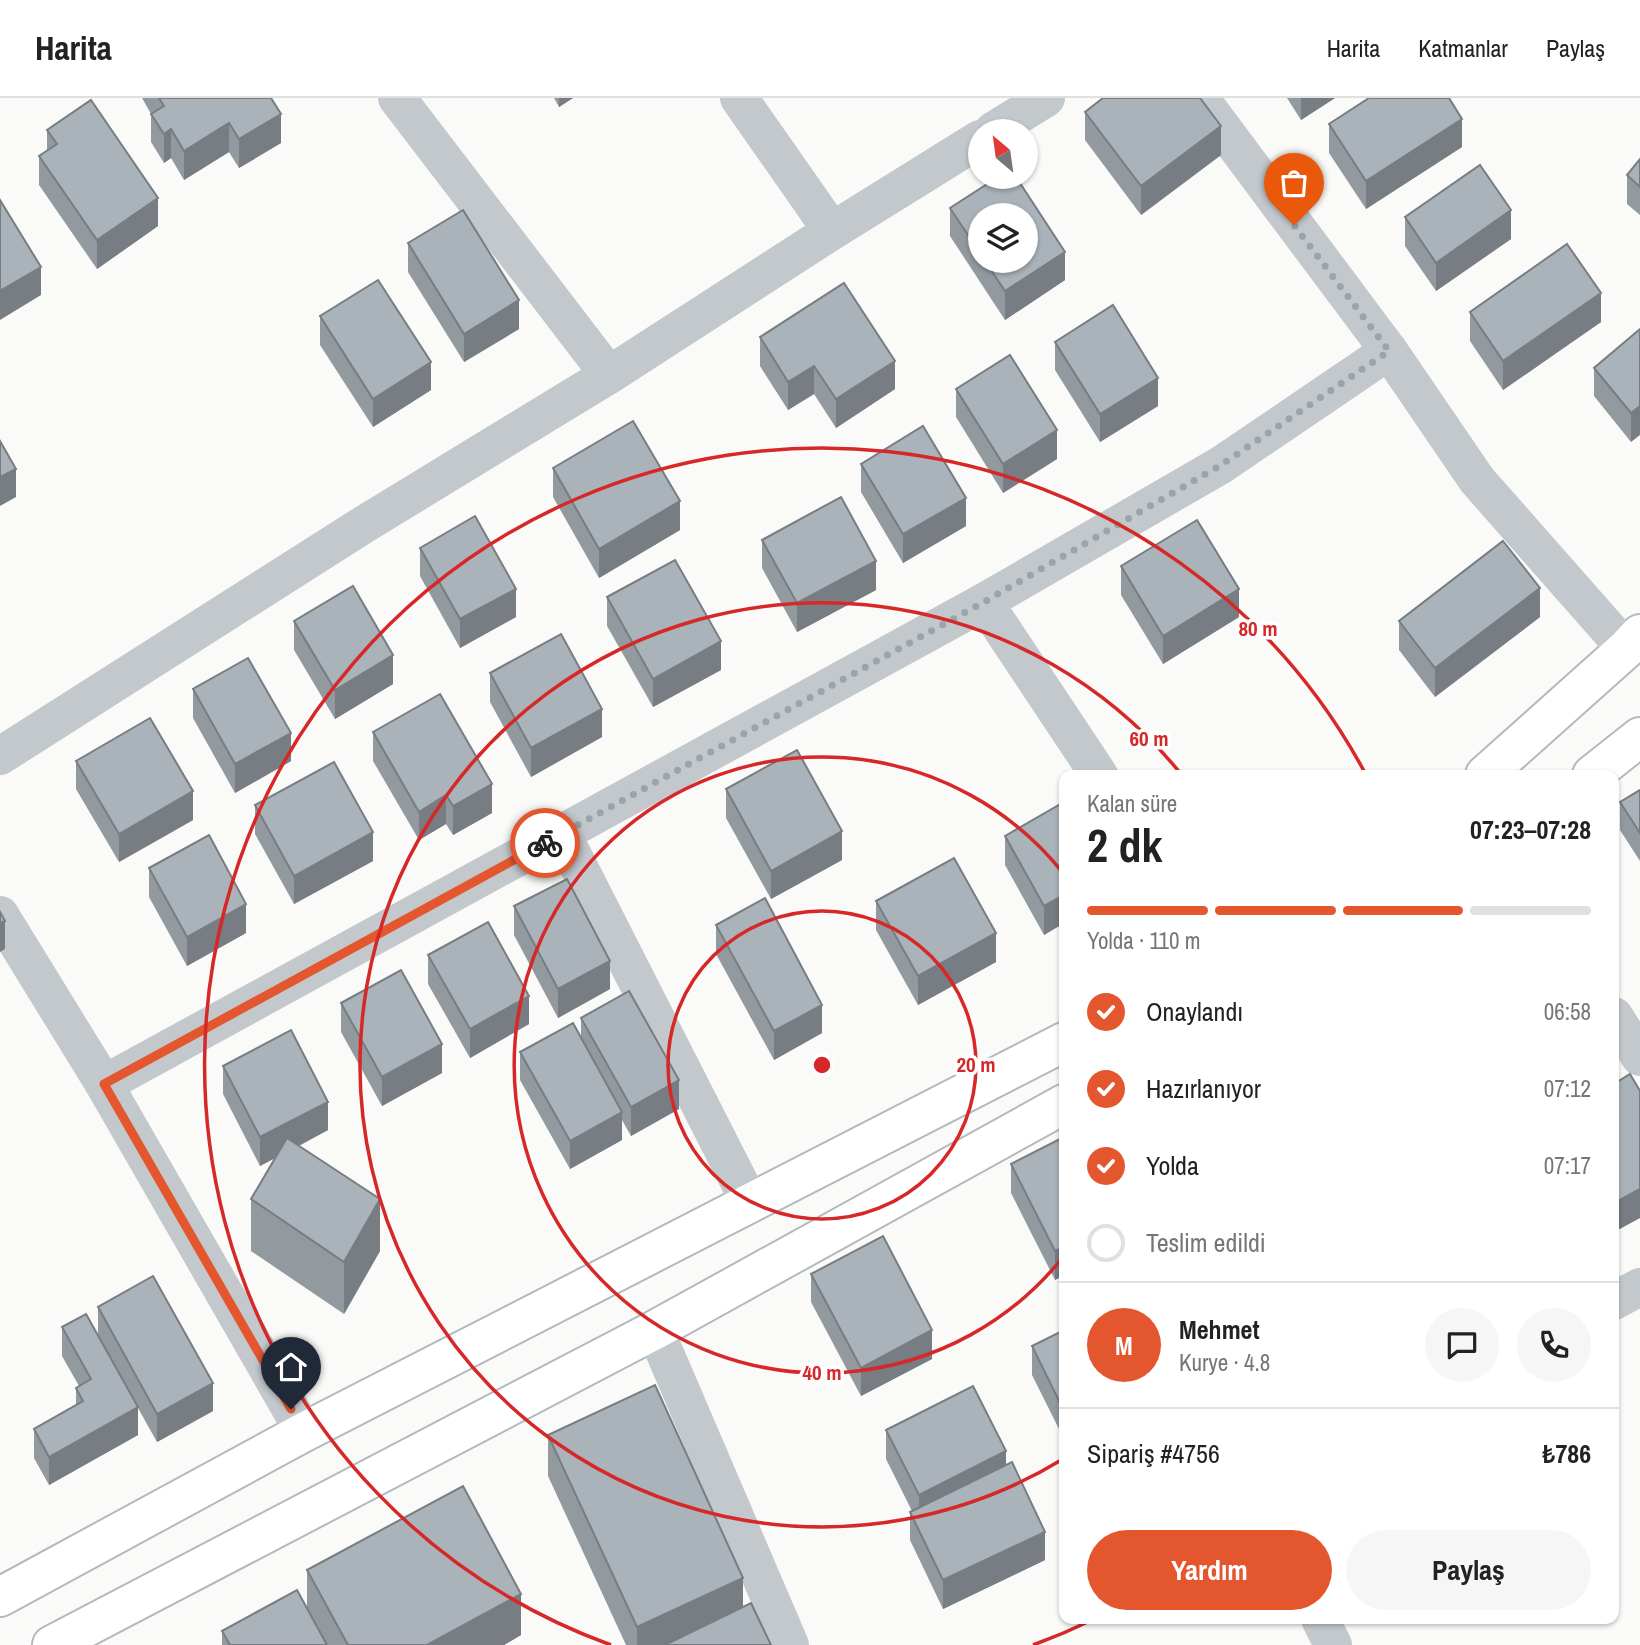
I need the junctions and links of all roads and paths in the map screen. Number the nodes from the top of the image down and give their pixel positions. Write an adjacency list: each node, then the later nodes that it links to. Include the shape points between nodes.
1 (397, 98): 9 (street)
2 (739, 98): 7 (street)
3 (1046, 98): 5 (street)
4 (1200, 98): 8 (street)
5 (1012, 119)
6 (968, 146): 7 (street)
7 (832, 231): 9 (street)
8 (1389, 351): 10 (street, via 1221,465); 11 (street, via 1477,481)
9 (610, 375): 13 (street, via 363,525)
10 (984, 602): 14 (street); 17 (street)
11 (1633, 642): 15 (main road)
12 (1640, 737): 16 (main road)
13 (0, 756)
14 (1096, 770)
15 (1491, 770)
16 (1598, 770)
17 (562, 834): 22 (street); 24 (street)
18 (0, 915): 22 (street)
19 (1619, 1024): 21 (street)
20 (1059, 1045): 24 (main road)
21 (1640, 1057)
22 (104, 1084): 28 (street)
23 (1059, 1107): 27 (main road)
24 (750, 1203): 28 (main road)
25 (1640, 1287): 26 (street)
26 (1619, 1298)
27 (655, 1330): 31 (main road); 32 (street)
28 (304, 1432): 29 (main road)
29 (0, 1597)
30 (1322, 1624): 33 (street)
31 (52, 1645)
32 (790, 1645)
33 (1333, 1645)

